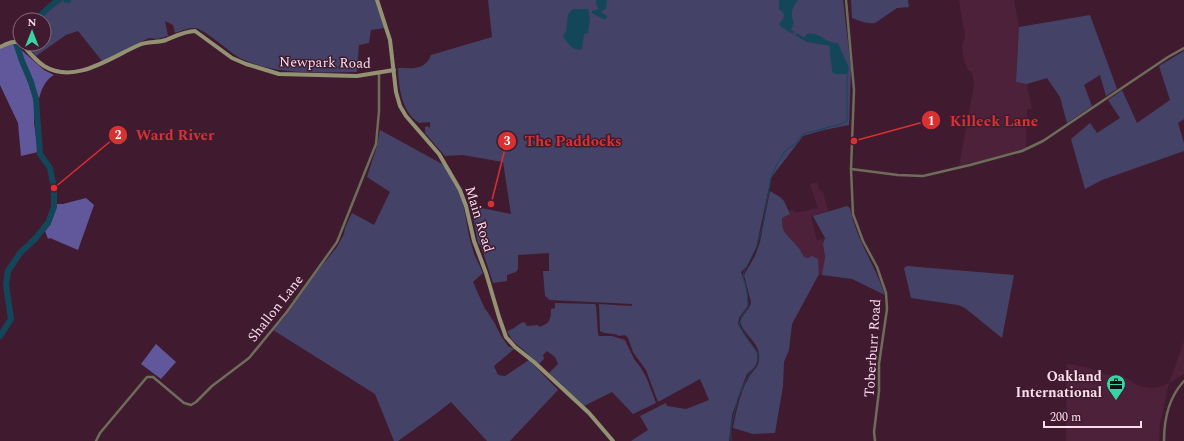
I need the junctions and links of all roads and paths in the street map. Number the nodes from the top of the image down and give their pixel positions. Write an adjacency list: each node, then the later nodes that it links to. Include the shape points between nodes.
1 (377, 0): 7 (main road, Main Road, via 390,40)
2 (846, 0): 9 (street, Toberburr Road, via 854,90)
3 (12, 44): 4 (main road, Newpark Road)
4 (0, 47)
5 (1184, 48): 9 (street, via 1027,149 923,176 898,176)
6 (28, 52): 8 (main road, Newpark Road, via 48,68 62,72 76,71 93,68 145,43 196,31 232,58 272,72 289,75 357,76)
7 (394, 70): 8 (main road, Newpark Road); 12 (main road, Main Road, via 396,92 403,112 439,154 460,190 474,242 506,337 589,413)
8 (379, 73): 11 (street, Shallon Lane, via 376,144 348,217 337,242 286,313 249,358 191,405 153,377 147,377)
9 (851, 169): 13 (street, Toberburr Road, via 853,214 877,267 887,301 879,364)
10 (1184, 381): 14 (street, via 1168,411)
11 (96, 441)
12 (613, 441)
13 (875, 441)
14 (1164, 441)

